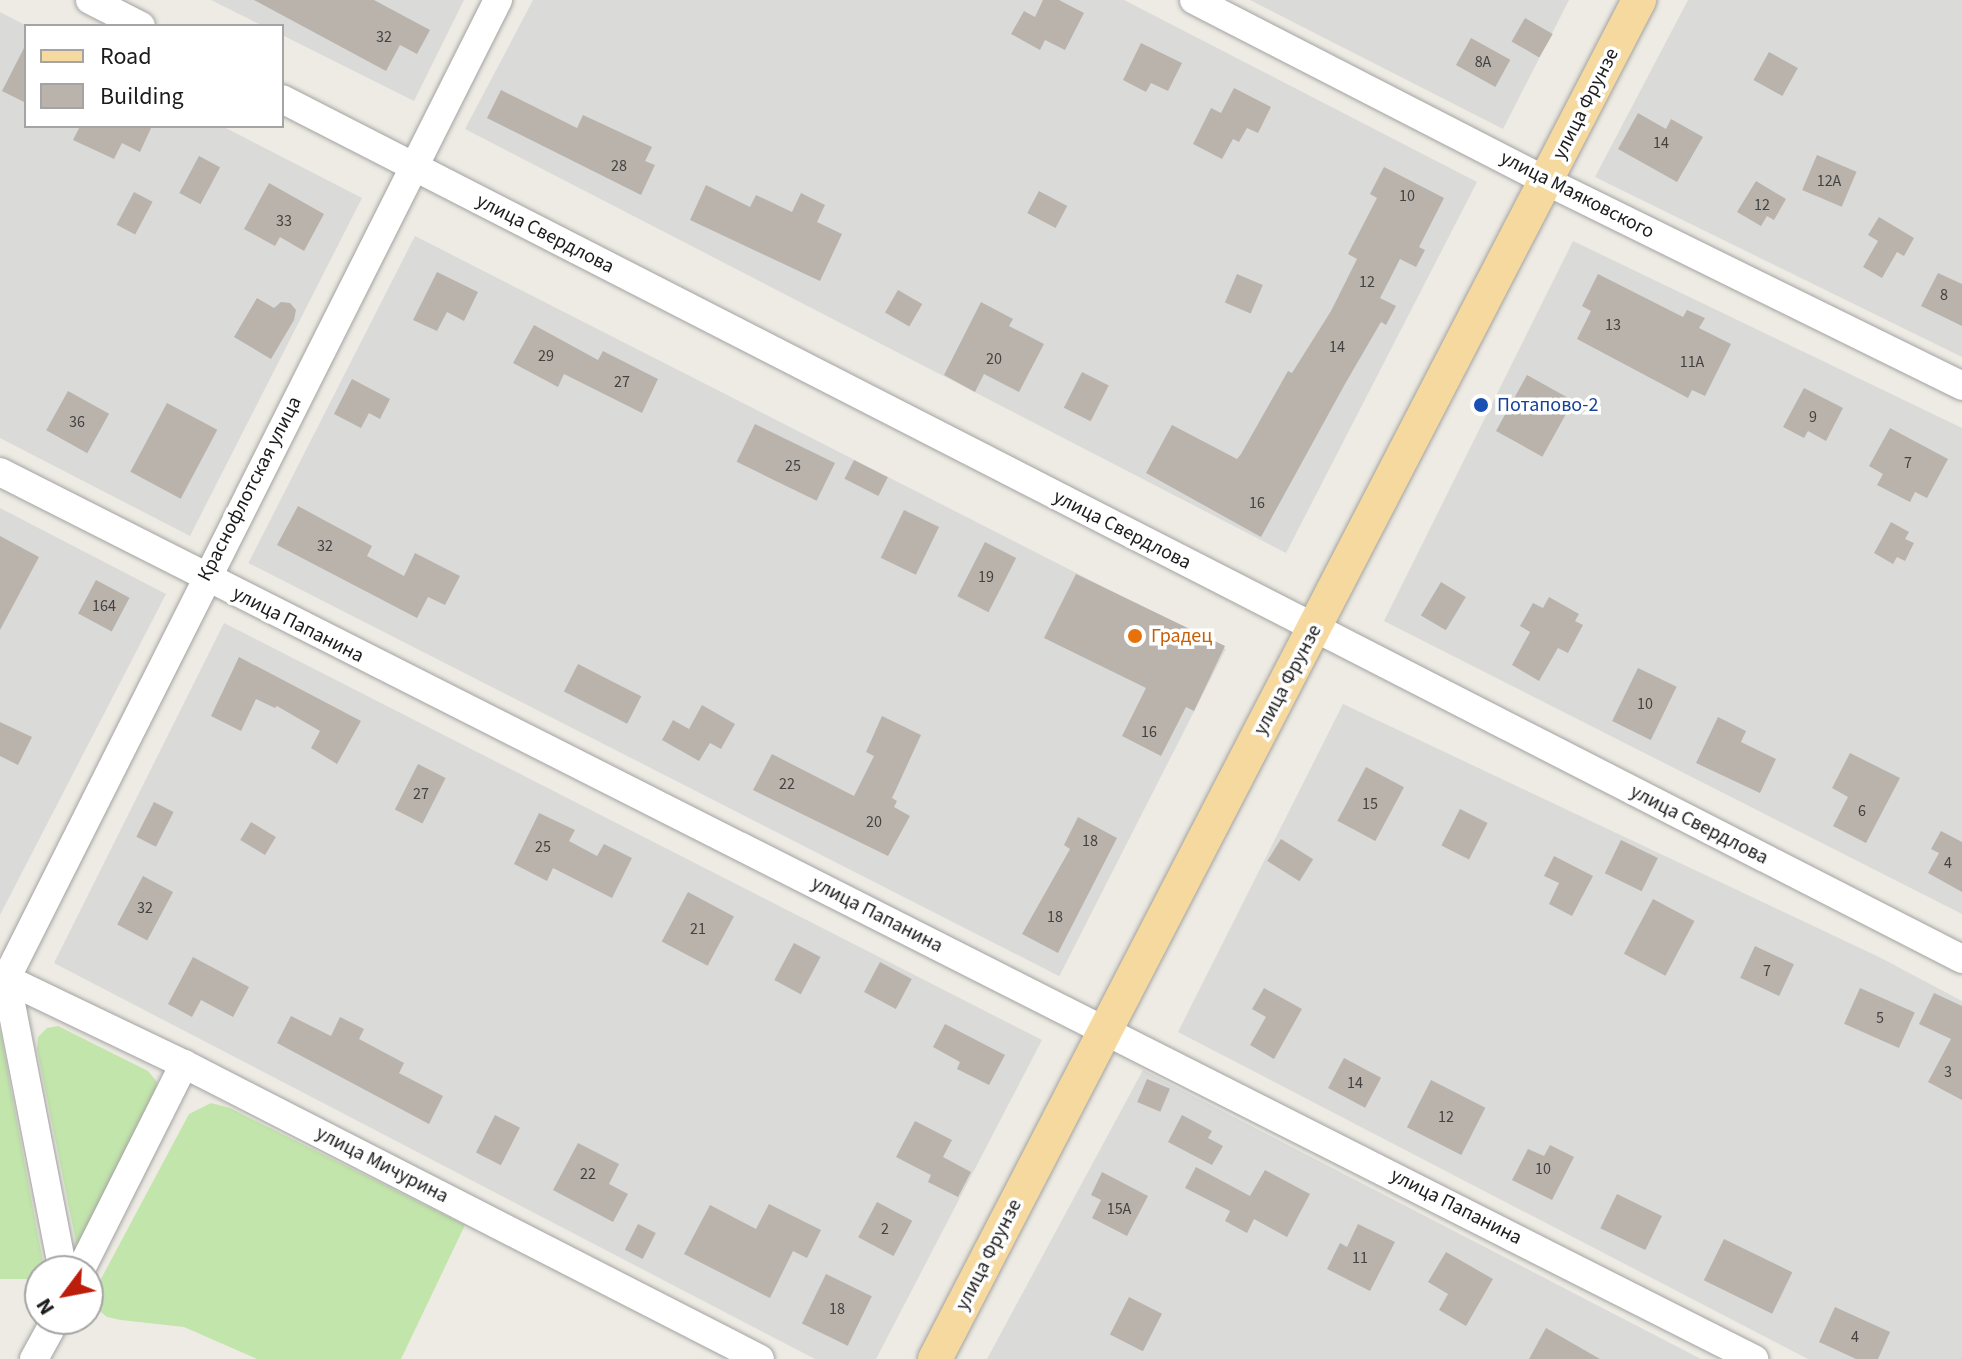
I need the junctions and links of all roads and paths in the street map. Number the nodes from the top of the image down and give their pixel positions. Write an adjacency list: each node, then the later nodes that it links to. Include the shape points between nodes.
1 (90, 0): 5 (street)
2 (498, 0): 7 (street, Краснофлотская улица)
3 (1194, 0): 8 (street, улица Маяковского)
4 (1639, 0): 8 (main road, улица Фрунзе)
5 (137, 24)
6 (284, 100): 7 (street, улица Свердлова)
7 (413, 167): 11 (street, Краснофлотская улица); 12 (street, улица Свердлова)
8 (1546, 181): 9 (street, улица Маяковского); 12 (main road, улица Фрунзе)
9 (1962, 386)
10 (0, 472): 11 (street, улица Папанина)
11 (204, 578): 14 (street, Краснофлотская улица); 15 (street, улица Папанина)
12 (1315, 628): 13 (street, улица Свердлова); 15 (main road, улица Фрунзе)
13 (1962, 959)
14 (3, 978): 16 (street, улица Мичурина); 17 (street)
15 (1106, 1029): 22 (main road, улица Фрунзе); 23 (street, улица Папанина)
16 (184, 1064): 18 (street); 21 (street, улица Мичурина)
17 (60, 1255)
18 (88, 1255)
19 (47, 1335): 20 (street)
20 (34, 1359)
21 (760, 1359)
22 (935, 1359)
23 (1754, 1359)

